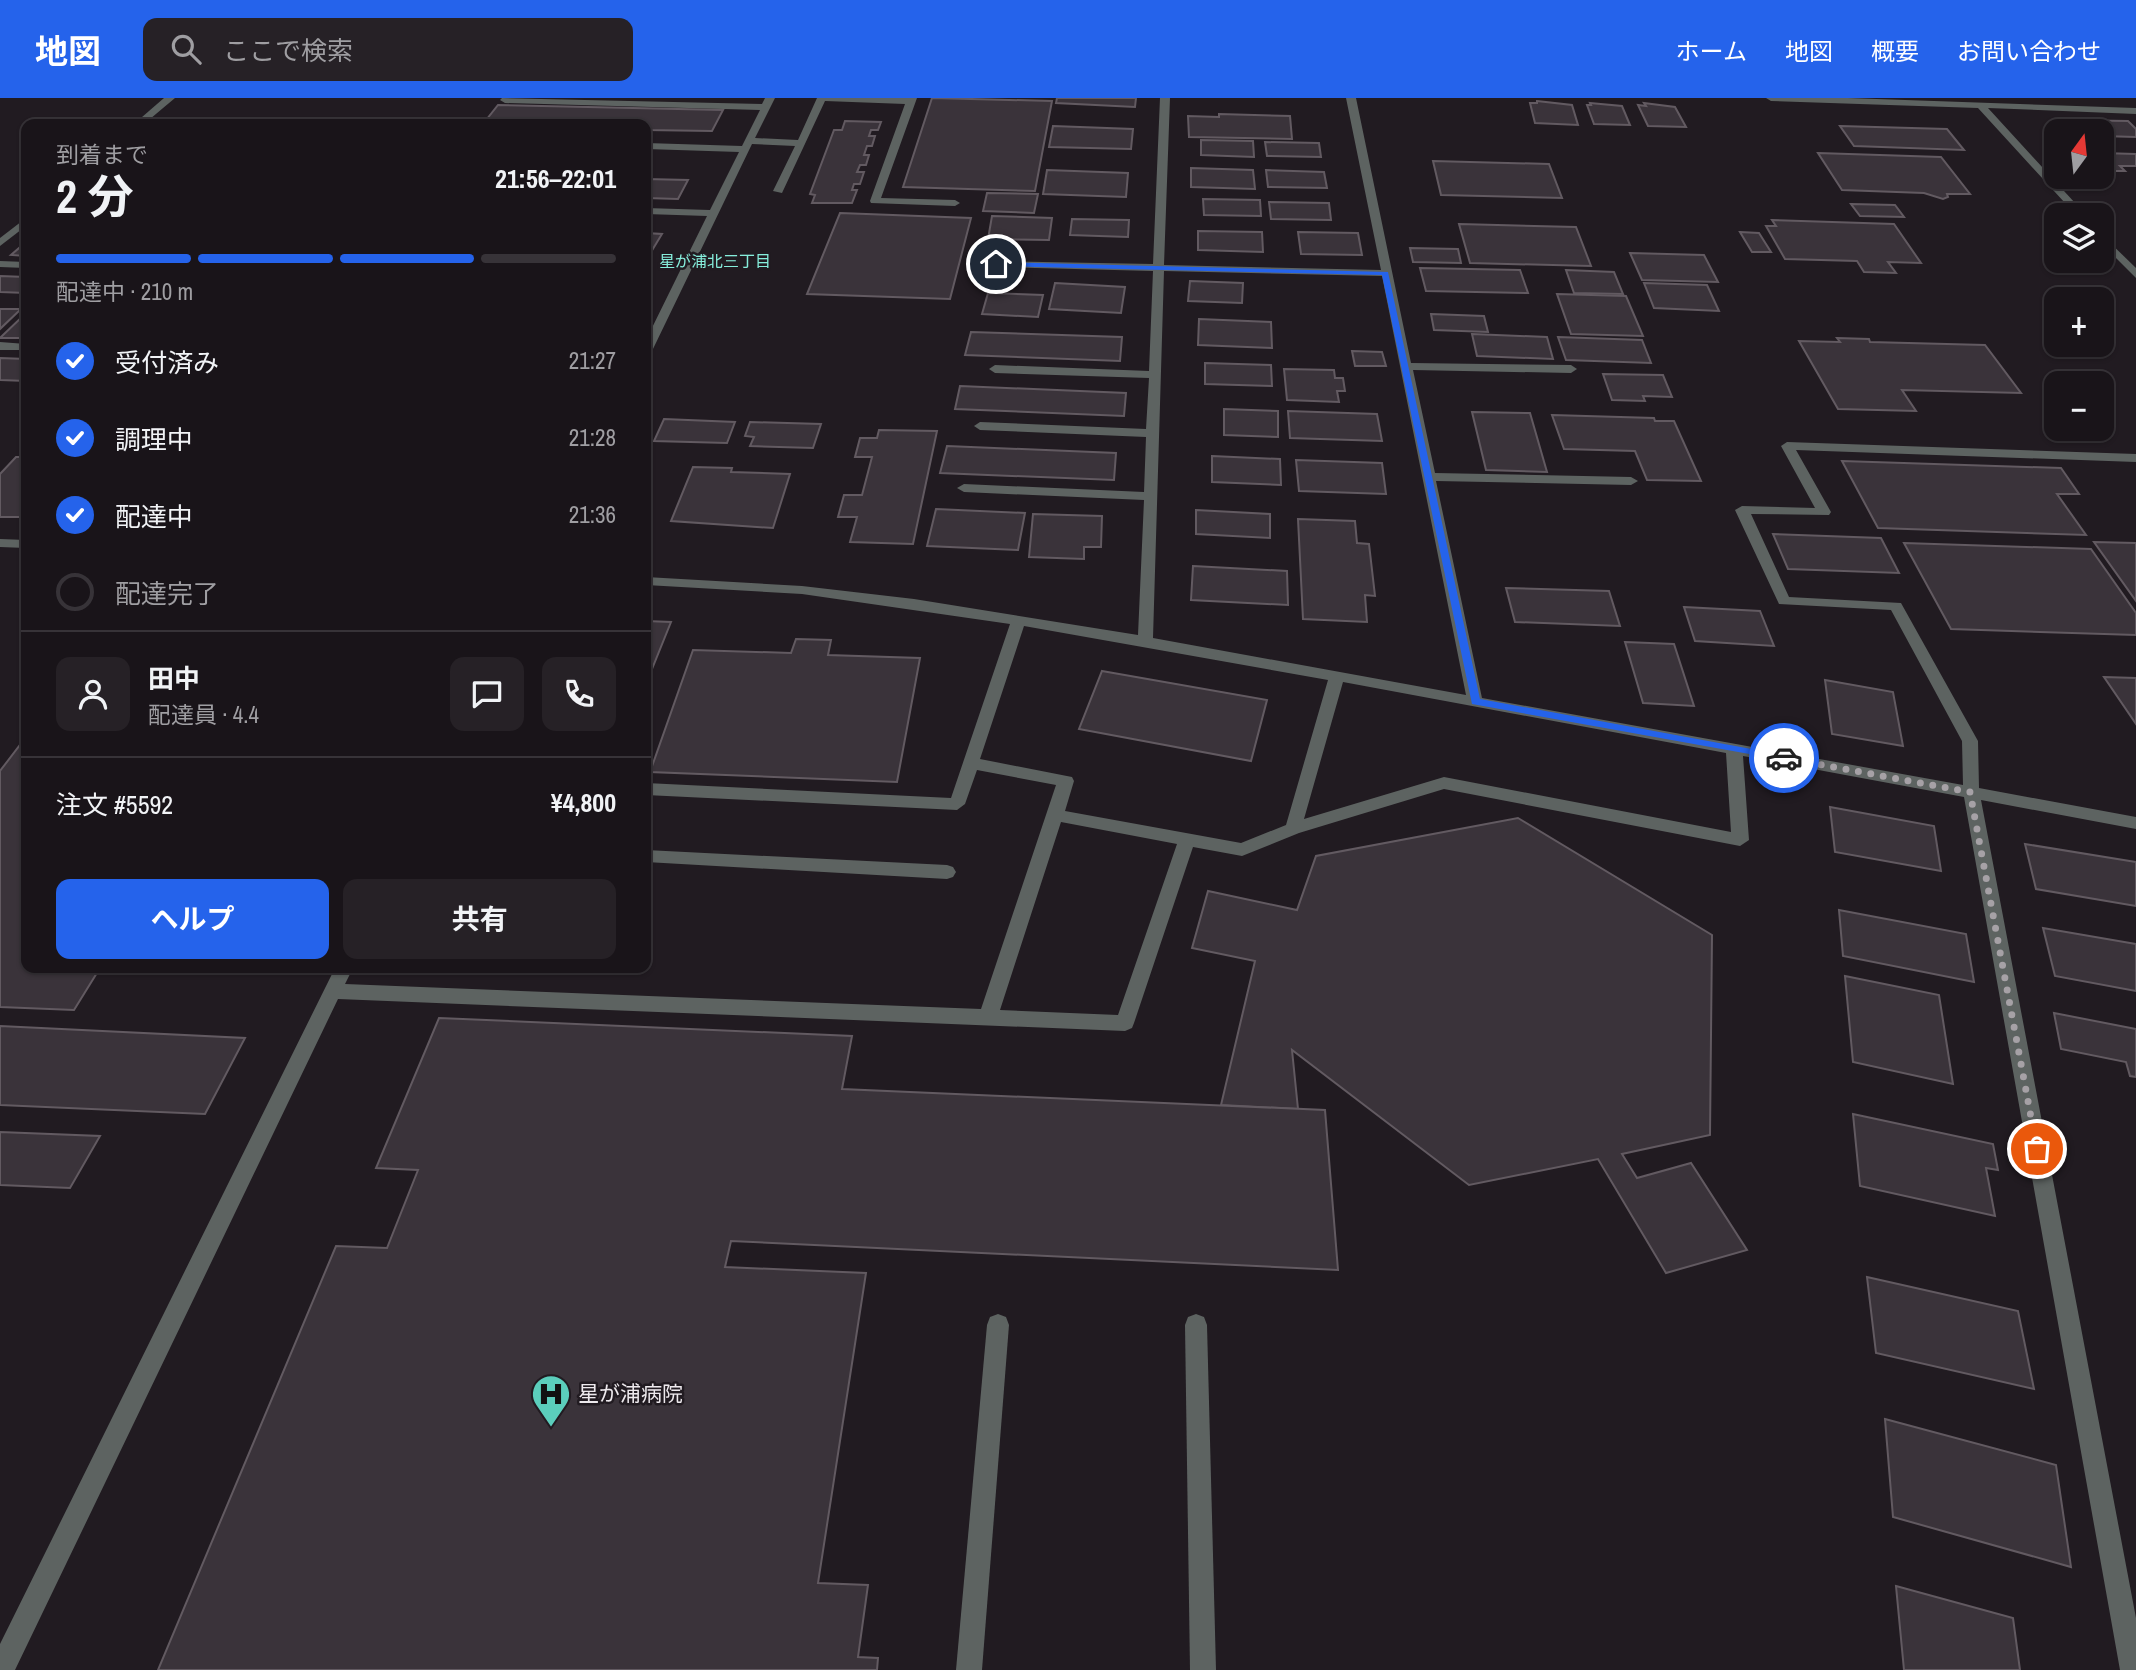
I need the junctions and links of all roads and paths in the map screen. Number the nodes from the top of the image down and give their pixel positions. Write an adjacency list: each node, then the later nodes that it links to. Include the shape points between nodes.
1 (170, 98): 12 (street)
2 (1165, 98): 27 (street)
3 (1351, 98): 28 (street)
4 (1771, 98): 5 (street)
5 (1778, 98): 8 (street)
6 (912, 99): 13 (street, via 822,98); 17 (street, via 875,201)
7 (505, 100): 9 (street)
8 (1950, 101): 10 (street)
9 (768, 102): 14 (street)
10 (1980, 105): 11 (street); 18 (street)
11 (2136, 111)
12 (145, 119)
13 (801, 143): 14 (street); 16 (street)
14 (747, 145): 15 (street); 20 (street)
15 (651, 146)
16 (778, 191)
17 (955, 203)
18 (2070, 203)
19 (651, 211): 20 (street)
20 (713, 213): 30 (street)
21 (21, 225): 22 (street)
22 (0, 243)
23 (2114, 251): 29 (street)
24 (0, 264): 26 (street)
25 (996, 264): 27 (street)
26 (21, 265)
27 (1159, 270): 28 (street); 36 (street)
28 (1385, 273): 33 (street)
29 (2136, 275)
30 (651, 341)
31 (0, 346): 32 (street)
32 (21, 347)
33 (1405, 366): 35 (street); 40 (street)
34 (995, 369): 36 (street)
35 (1571, 369)
36 (1153, 375): 38 (street)
37 (980, 426): 38 (street)
38 (1153, 433): 43 (street)
39 (2136, 458): 54 (street, via 1787,446 1824,512 1742,510 1784,601 1896,606 1970,741)
40 (1428, 477): 41 (street); 50 (street)
41 (1632, 481)
42 (964, 488): 43 (street)
43 (1151, 496): 48 (street)
44 (0, 543): 45 (street)
45 (21, 544)
46 (651, 581): 47 (street, via 802,590)
47 (1018, 621): 48 (street); 52 (street)
48 (1145, 641): 49 (street)
49 (1337, 677): 50 (street); 57 (street)
50 (1475, 702): 51 (street)
51 (1734, 749): 54 (street); 57 (street, via 1740,840 1444,783)
52 (971, 764): 53 (street, via 957,804); 55 (street, via 1066,781)
53 (651, 789)
54 (1970, 792): 56 (street); 69 (street)
55 (1055, 815): 58 (street); 63 (street)
56 (2136, 823)
57 (1293, 829): 58 (street, via 1242,850)
58 (1187, 840): 63 (street, via 1125,1023)
59 (651, 856): 60 (street)
60 (947, 872)
61 (341, 973): 62 (street)
62 (332, 991): 63 (street); 66 (street)
63 (988, 1018)
64 (998, 1325): 67 (street)
65 (1196, 1325): 68 (street)
66 (1, 1670)
67 (969, 1670)
68 (1203, 1670)
69 (2133, 1670)

